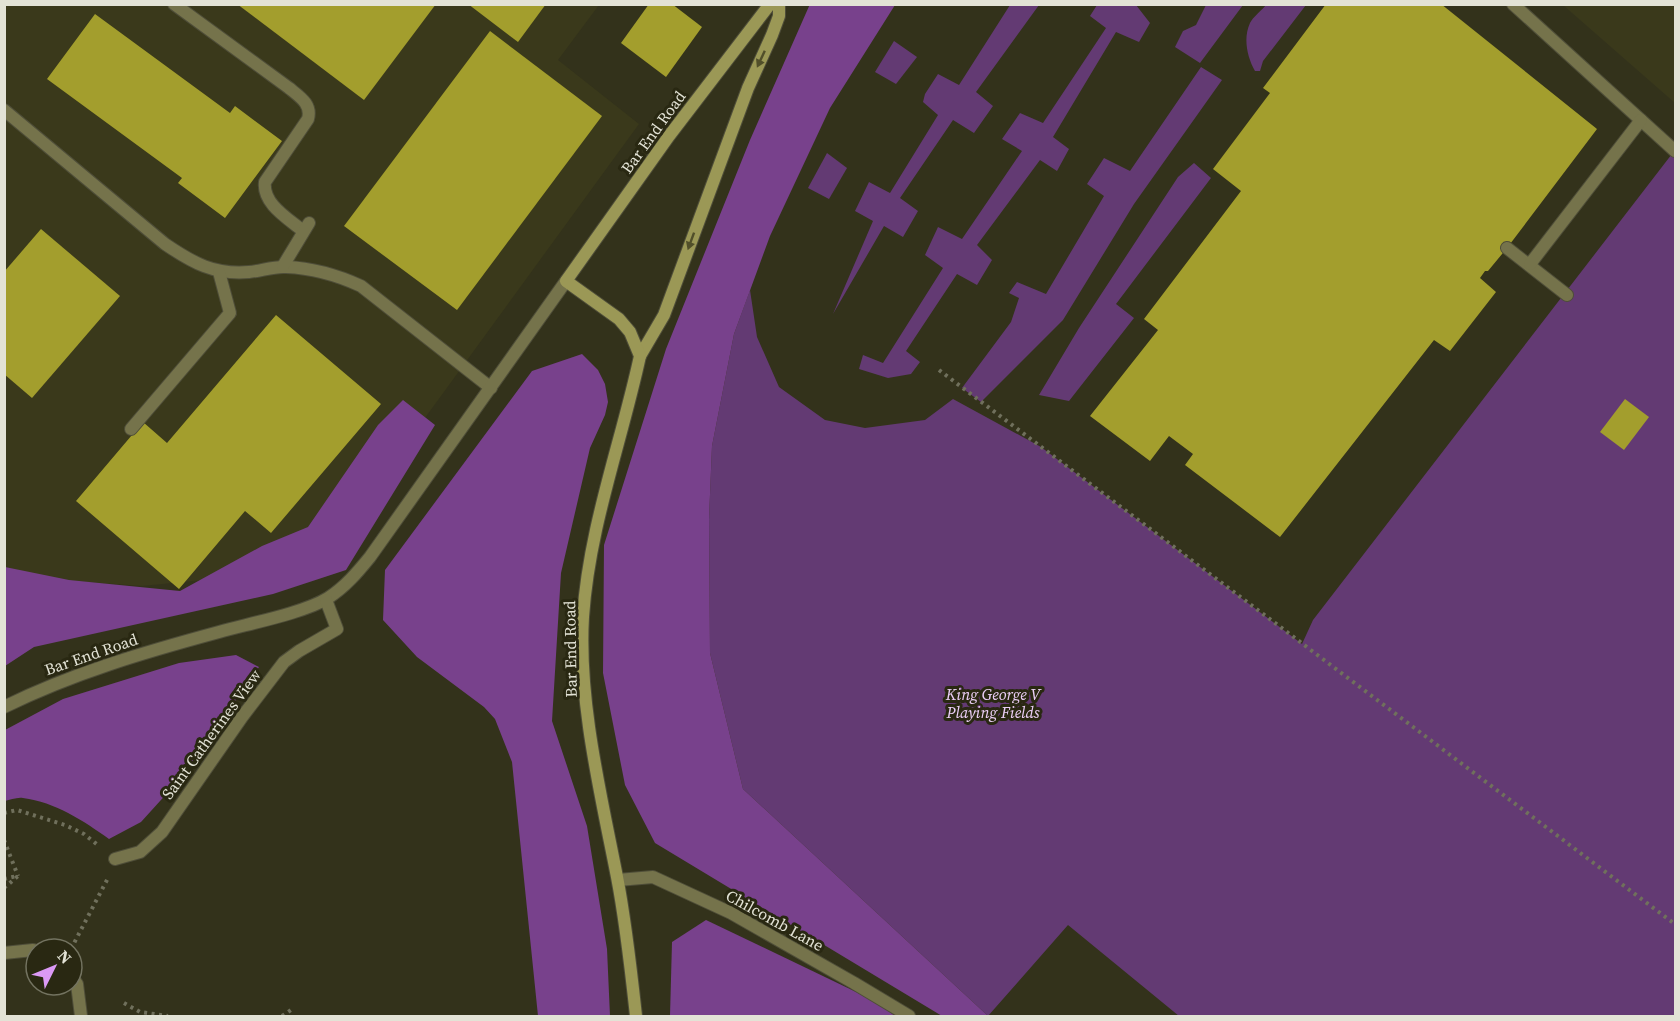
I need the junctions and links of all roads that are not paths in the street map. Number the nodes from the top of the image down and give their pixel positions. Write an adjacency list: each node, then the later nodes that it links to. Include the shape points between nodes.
1 (174, 4): 10 (street, via 308,106 308,119 265,182 264,190 271,203 306,227)
2 (770, 4): 12 (main road, Bar End Road, via 669,136)
3 (779, 4): 14 (main road, Bar End Road, one-way to 14, via 772,35 748,88 664,315)
4 (1513, 4): 6 (street)
5 (4, 110): 11 (street, via 165,244 190,261)
6 (1641, 120): 7 (street); 9 (street)
7 (1675, 151)
8 (1507, 248): 9 (street)
9 (1530, 264): 13 (street)
10 (283, 266): 11 (street); 15 (street, via 338,276 361,286)
11 (219, 272): 16 (street, via 230,313)
12 (566, 281): 14 (main road, via 619,319 630,332); 15 (street, Bar End Road)
13 (1567, 295)
14 (640, 356): 20 (main road, Bar End Road, via 590,553 583,619 586,698)
15 (491, 388): 17 (street, Bar End Road, via 370,557 350,581)
16 (131, 429)
17 (326, 600): 18 (street, Bar End Road, via 145,652); 19 (street, Saint Catherines View, via 337,629 284,662 162,832 140,852)
18 (4, 707)
19 (115, 859)
20 (618, 880): 25 (main road, Bar End Road); 26 (street, Chilcomb Lane, via 653,877 731,913)
21 (24, 951): 22 (street)
22 (4, 953)
23 (79, 997): 24 (street)
24 (81, 1017)
25 (636, 1017)
26 (909, 1017)

